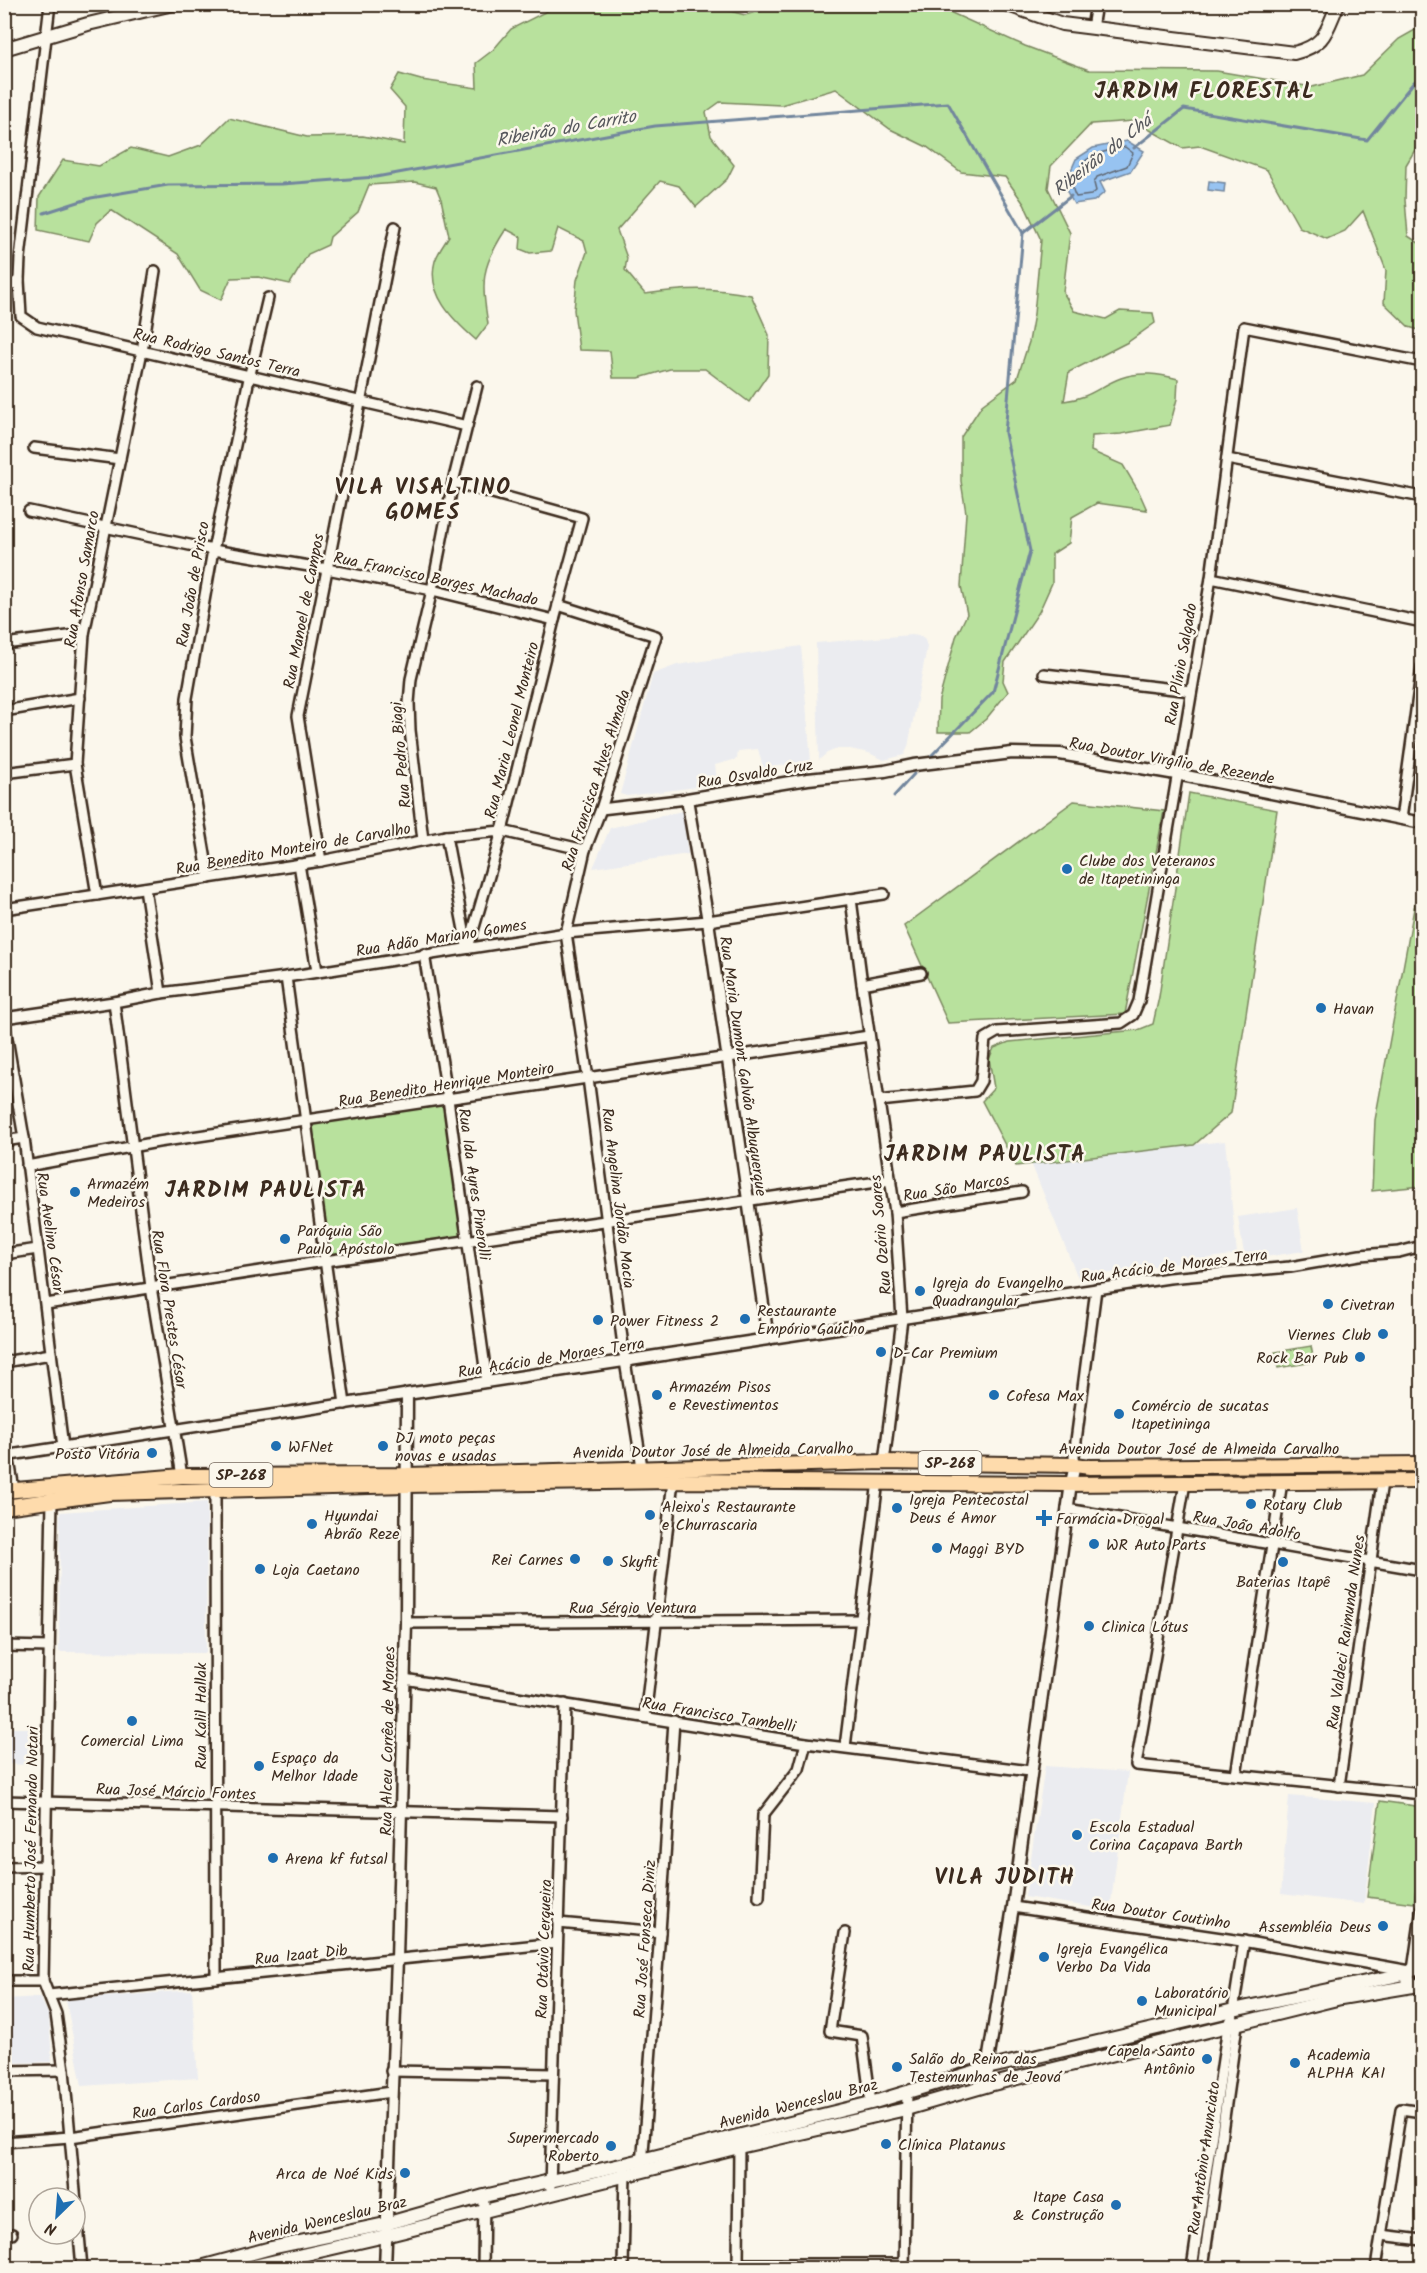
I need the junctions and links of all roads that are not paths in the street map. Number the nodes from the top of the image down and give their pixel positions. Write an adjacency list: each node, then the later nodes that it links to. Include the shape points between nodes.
1 (50, 4): 7 (street, Rua Rodrigo Santos Terra)
2 (173, 4): 7 (main road)
3 (1005, 4): 6 (main road, via 1062,24)
4 (1096, 4): 6 (street)
5 (1338, 4): 6 (main road, via 1325,35 1311,49 1294,53)
6 (1092, 28)
7 (46, 36): 8 (main road); 11 (street, Rua Rodrigo Santos Terra)
8 (4, 49)
9 (395, 227): 18 (street, Rua Manoel de Campos)
10 (154, 271): 14 (street, Rua Afonso Samarco)
11 (19, 280): 12 (street); 14 (street, Rua Rodrigo Santos Terra, via 21,316 37,327)
12 (4, 290)
13 (268, 298): 16 (street, Rua João de Prisco)
14 (142, 351): 16 (street, Rua Rodrigo Santos Terra); 21 (street, Rua Afonso Samarco)
15 (1422, 362): 22 (street, Rua Plínio Salgado, via 1244,327)
16 (250, 374): 18 (street, Rua Rodrigo Santos Terra); 27 (street, Rua João de Prisco)
17 (477, 386): 19 (street, Rua Pedro Biagi)
18 (361, 400): 19 (street, Rua Rodrigo Santos Terra); 28 (street, Rua Manoel de Campos)
19 (467, 426): 23 (street, Rua Pedro Biagi)
20 (34, 448): 21 (street)
21 (120, 459): 26 (street, Rua Afonso Samarco)
22 (1227, 459): 24 (street); 29 (street, Rua Plínio Salgado)
23 (453, 482): 30 (street, Rua Pedro Biagi); 31 (street, Rua Maria Leonel Monteiro, via 582,518)
24 (1422, 496)
25 (29, 511): 26 (street, Rua Francisco Borges Machado)
26 (105, 528): 27 (street, Rua Francisco Borges Machado); 34 (street, Rua Afonso Samarco)
27 (213, 550): 28 (street, Rua Francisco Borges Machado); 56 (street, Rua João de Prisco, via 187,698 185,737)
28 (327, 569): 30 (street, Rua Francisco Borges Machado); 54 (street, Rua Manoel de Campos, via 298,716)
29 (1211, 578): 33 (street); 39 (street, Rua Plínio Salgado)
30 (432, 590): 32 (street, Rua Francisco Borges Machado); 52 (street, Rua Pedro Biagi, via 409,703)
31 (558, 605): 32 (street, Rua Maria Leonel Monteiro); 35 (street, Rua Francisco Borges Machado)
32 (554, 620): 50 (street, Rua Maria Leonel Monteiro)
33 (1422, 622)
34 (84, 634): 36 (street); 40 (street, Rua Afonso Samarco)
35 (656, 636): 47 (street, Rua Francisca Alves Almada)
36 (4, 644)
37 (1422, 667): 48 (street)
38 (1044, 674): 39 (street)
39 (1191, 691): 45 (street, Rua Plínio Salgado)
40 (80, 699): 41 (street); 42 (street, Rua Afonso Samarco)
41 (4, 711)
42 (75, 764): 44 (street); 59 (street, Rua Afonso Samarco)
43 (914, 765): 45 (street, Rua Doutor Virgílio de Rezende, via 1012,753 1060,754); 46 (street, Rua Osvaldo Cruz)
44 (4, 772)
45 (1176, 774): 48 (street, Rua Doutor Virgílio de Rezende); 79 (street, Rua Plínio Salgado, via 1139,1001 1132,1015 1121,1023 997,1032 985,1039 981,1081 975,1091)
46 (687, 799): 47 (street, Rua Osvaldo Cruz); 64 (street, Rua Maria Dumont Galvão Albuquerque)
47 (601, 810): 53 (street, Rua Francisca Alves Almada)
48 (1401, 819): 49 (street, Rua Doutor Virgílio de Rezende)
49 (1422, 823)
50 (502, 831): 51 (street, Rua Benedito Monteiro de Carvalho); 53 (street, Rua Benedito Monteiro de Carvalho); 63 (street, Rua Maria Leonel Monteiro)
51 (446, 836): 52 (street, Rua Benedito Monteiro de Carvalho); 62 (street)
52 (423, 840): 54 (street, Rua Benedito Monteiro de Carvalho)
53 (585, 850): 65 (street, Rua Francisca Alves Almada)
54 (321, 861): 55 (street, Rua Benedito Monteiro de Carvalho)
55 (299, 864): 56 (street, Rua Benedito Monteiro de Carvalho); 68 (street)
56 (209, 878): 57 (street, Rua Benedito Monteiro de Carvalho)
57 (145, 888): 59 (street, Rua Benedito Monteiro de Carvalho); 72 (street)
58 (884, 894): 60 (street, Rua Adão Mariano Gomes)
59 (97, 895): 61 (street, Rua Benedito Monteiro de Carvalho)
60 (851, 899): 64 (street, Rua Adão Mariano Gomes); 71 (street, Rua Ozório Soares)
61 (4, 909)
62 (461, 914): 63 (street); 66 (street)
63 (477, 914): 66 (street, Rua Maria Leonel Monteiro)
64 (708, 921): 65 (street, Rua Adão Mariano Gomes); 76 (street, Rua Maria Dumont Galvão Albuquerque)
65 (566, 933): 66 (street, Rua Adão Mariano Gomes); 77 (street, Rua Angelina Jordão Macia)
66 (468, 948): 67 (street, Rua Adão Mariano Gomes)
67 (424, 954): 68 (street, Rua Adão Mariano Gomes); 78 (street, Rua Ida Ayres Pinerolli)
68 (317, 971): 70 (street, Rua Adão Mariano Gomes)
69 (921, 974): 71 (street)
70 (286, 977): 72 (street, Rua Adão Mariano Gomes); 80 (street)
71 (862, 984): 75 (street, Rua Ozório Soares)
72 (161, 993): 73 (street, Rua Adão Mariano Gomes)
73 (114, 1002): 74 (street, Rua Adão Mariano Gomes); 83 (street, Rua Flora Prestes César)
74 (4, 1020): 81 (street, Rua Avelino César)
75 (869, 1036): 76 (street, Rua Benedito Henrique Monteiro); 79 (street, Rua Ozório Soares)
76 (728, 1057): 77 (street, Rua Benedito Henrique Monteiro); 87 (street, Rua Maria Dumont Galvão Albuquerque)
77 (588, 1078): 78 (street, Rua Benedito Henrique Monteiro); 89 (street, Rua Angelina Jordão Macia)
78 (448, 1099): 80 (street, Rua Benedito Henrique Monteiro); 90 (street, Rua Ida Ayres Pinerolli)
79 (879, 1101): 85 (street, Rua Ozório Soares)
80 (307, 1120): 83 (street, Rua Benedito Henrique Monteiro); 94 (street)
81 (24, 1138): 82 (street); 84 (street, Rua Avelino César)
82 (4, 1141)
83 (132, 1147): 84 (street, Rua Benedito Henrique Monteiro); 95 (street, Rua Flora Prestes César)
84 (27, 1166): 92 (street, Rua Avelino César)
85 (891, 1180): 87 (street); 88 (street, Rua Ozório Soares)
86 (1022, 1192): 88 (street, Rua São Marcos)
87 (749, 1201): 89 (street); 99 (street, Rua Maria Dumont Galvão Albuquerque)
88 (895, 1212): 98 (street, Rua Ozório Soares)
89 (606, 1221): 90 (street); 101 (street, Rua Angelina Jordão Macia)
90 (467, 1241): 94 (street); 103 (street, Rua Ida Ayres Pinerolli)
91 (1419, 1248): 96 (street, Rua Acácio de Moraes Terra)
92 (38, 1249): 93 (street); 97 (street, Rua Avelino César)
93 (4, 1254)
94 (326, 1261): 95 (street); 105 (street)
95 (151, 1287): 97 (street); 106 (street, Rua Flora Prestes César)
96 (1096, 1289): 98 (street, Rua Acácio de Moraes Terra); 111 (street)
97 (46, 1304): 100 (street, Rua Avelino César)
98 (902, 1319): 99 (street, Rua Acácio de Moraes Terra); 109 (street, Rua Ozório Soares)
99 (768, 1339): 101 (street, Rua Acácio de Moraes Terra)
100 (51, 1354): 102 (street); 107 (street, Rua Avelino César)
101 (625, 1361): 103 (street, Rua Acácio de Moraes Terra); 112 (street, Rua Angelina Jordão Macia)
102 (4, 1362)
103 (487, 1382): 104 (street, Rua Acácio de Moraes Terra)
104 (407, 1394): 105 (street, Rua Acácio de Moraes Terra); 114 (street, Rua Alceu Corrêa de Moraes)
105 (345, 1404): 106 (street, Rua Acácio de Moraes Terra)
106 (174, 1430): 107 (street, Rua Acácio de Moraes Terra); 113 (street, Rua Flora Prestes César)
107 (63, 1447): 108 (street, Rua Acácio de Moraes Terra)
108 (7, 1456): 122 (street)
109 (884, 1462): 111 (main road, Avenida Doutor José de Almeida Carvalho / SP-268); 112 (main road, Avenida Doutor José de Almeida Carvalho / SP-268)
110 (1422, 1464): 111 (main road, Avenida Doutor José de Almeida Carvalho / SP-268)
111 (1075, 1465): 120 (street)
112 (642, 1467): 114 (main road, Avenida Doutor José de Almeida Carvalho / SP-268)
113 (182, 1476): 114 (main road, Avenida Doutor José de Almeida Carvalho / SP-268); 122 (main road, Avenida Doutor José de Almeida Carvalho / SP-268)
114 (407, 1480): 115 (main road, Avenida Doutor José de Almeida Carvalho / SP-268); 123 (main road, Avenida Doutor José de Almeida Carvalho / SP-268); 133 (street, Rua Alceu Corrêa de Moraes)
115 (672, 1481): 116 (main road, Avenida Doutor José de Almeida Carvalho / SP-268); 132 (street)
116 (878, 1481): 120 (main road, Avenida Doutor José de Almeida Carvalho / SP-268); 131 (street)
117 (1422, 1481): 119 (main road, Avenida Doutor José de Almeida Carvalho / SP-268)
118 (1282, 1482): 119 (main road, Avenida Doutor José de Almeida Carvalho / SP-268); 121 (main road, Avenida Doutor José de Almeida Carvalho / SP-268); 128 (street)
119 (1382, 1482): 129 (street, Rua Valdeci Raimunda Nunes)
120 (1071, 1483): 121 (main road, Avenida Doutor José de Almeida Carvalho / SP-268); 126 (street)
121 (1185, 1483): 127 (street)
122 (9, 1490)
123 (215, 1491): 124 (main road, Avenida Doutor José de Almeida Carvalho / SP-268, via 109,1493); 148 (street, Rua Kalil Hallak)
124 (52, 1499): 125 (main road, Avenida Doutor José de Almeida Carvalho / SP-268); 135 (street, Rua Humberto José Fernando Notari)
125 (4, 1507)
126 (1067, 1509): 127 (street, Rua João Adolfo); 142 (street)
127 (1178, 1529): 128 (street, Rua João Adolfo); 143 (street, via 1136,1765)
128 (1272, 1545): 129 (street, Rua João Adolfo); 143 (street)
129 (1370, 1561): 130 (street, Rua João Adolfo); 144 (street, Rua Valdeci Raimunda Nunes)
130 (1422, 1570)
131 (861, 1620): 132 (street, Rua Sérgio Ventura); 141 (street)
132 (656, 1622): 133 (street, Rua Sérgio Ventura); 138 (street)
133 (406, 1623): 136 (street, Rua Alceu Corrêa de Moraes)
134 (4, 1646): 135 (street)
135 (49, 1647): 147 (street, Rua Humberto José Fernando Notari)
136 (404, 1679): 137 (street, Rua Francisco Tambelli); 149 (street, Rua Alceu Corrêa de Moraes)
137 (565, 1704): 138 (street, Rua Francisco Tambelli); 150 (street, Rua Otávio Cerqueira)
138 (645, 1717): 139 (street, Rua Francisco Tambelli)
139 (674, 1721): 140 (street, Rua Francisco Tambelli); 157 (street, Rua José Fonseca Diniz)
140 (806, 1743): 141 (street, Rua Francisco Tambelli); 153 (street, via 799,1769 764,1815)
141 (845, 1747): 142 (street, Rua Francisco Tambelli)
142 (1030, 1771): 154 (street)
143 (1236, 1775): 144 (street)
144 (1339, 1786): 145 (street)
145 (1422, 1794)
146 (4, 1801): 147 (street, Rua José Márcio Fontes)
147 (46, 1802): 148 (street, Rua José Márcio Fontes); 151 (street, Rua Humberto José Fernando Notari)
148 (216, 1807): 149 (street, Rua José Márcio Fontes); 163 (street, Rua Kalil Hallak)
149 (401, 1812): 150 (street, Rua José Márcio Fontes); 161 (street, Rua Alceu Corrêa de Moraes)
150 (562, 1816): 156 (street, Rua Otávio Cerqueira)
151 (45, 1866): 152 (street); 165 (street, Rua Humberto José Fernando Notari)
152 (4, 1867)
153 (759, 1897)
154 (1013, 1906): 159 (street, Rua Doutor Coutinho); 170 (street)
155 (1422, 1908): 162 (street)
156 (558, 1923): 157 (street); 160 (street, Rua Otávio Cerqueira)
157 (660, 1932): 184 (street, Rua José Fonseca Diniz)
158 (845, 1933): 178 (street, via 830,2031 862,2036)
159 (1244, 1941): 162 (street, Rua Doutor Coutinho); 167 (street, Rua Antônio Anunciato)
160 (557, 1943): 161 (street, Rua Izaat Dib); 174 (street, Rua Otávio Cerqueira)
161 (397, 1959): 163 (street, Rua Izaat Dib); 173 (street, Rua Alceu Corrêa de Moraes)
162 (1415, 1976): 167 (main road, Avenida Wenceslau Braz, via 1341,1998)
163 (216, 1978): 166 (street, Rua Izaat Dib)
164 (4, 1981): 165 (street)
165 (43, 1981): 166 (street, Rua Humberto José Fernando Notari)
166 (49, 1995): 171 (street, Rua Humberto José Fernando Notari, via 56,2014)
167 (1232, 2020): 168 (main road, Avenida Wenceslau Braz); 169 (main road, Avenida Wenceslau Braz); 192 (street, Rua Antônio Anunciato)
168 (1105, 2041): 169 (main road); 170 (main road, Avenida Wenceslau Braz)
169 (1109, 2056): 175 (main road, Avenida Wenceslau Braz)
170 (987, 2068): 175 (street); 177 (main road, Avenida Wenceslau Braz)
171 (64, 2070): 172 (street); 181 (street, Rua Humberto José Fernando Notari)
172 (4, 2071)
173 (391, 2071): 174 (street); 176 (street, Rua Alceu Corrêa de Moraes)
174 (554, 2074): 188 (street, Rua Otávio Cerqueira)
175 (989, 2085): 179 (main road, Avenida Wenceslau Braz)
176 (391, 2092): 181 (street, Rua Carlos Cardoso); 193 (street, Rua Alceu Corrêa de Moraes)
177 (907, 2092): 178 (main road, Avenida Wenceslau Braz); 179 (street)
178 (871, 2103): 182 (main road, Avenida Wenceslau Braz)
179 (906, 2109): 182 (main road, Avenida Wenceslau Braz); 199 (street)
180 (1422, 2112): 194 (street, via 1401,2109)
181 (70, 2137): 183 (street, Rua Carlos Cardoso); 200 (street, Rua Humberto José Fernando Notari)
182 (739, 2141): 184 (main road, Avenida Wenceslau Braz); 186 (main road, Avenida Wenceslau Braz); 198 (street)
183 (4, 2142)
184 (642, 2159): 185 (main road, Avenida Wenceslau Braz); 186 (street, Rua José Fonseca Diniz)
185 (625, 2164): 187 (street); 188 (main road, Avenida Wenceslau Braz)
186 (641, 2173): 187 (main road, Avenida Wenceslau Braz)
187 (625, 2177): 189 (main road, Avenida Wenceslau Braz); 205 (street)
188 (550, 2180): 189 (street, Rua Otávio Cerqueira); 190 (main road, Avenida Wenceslau Braz)
189 (550, 2195): 191 (main road, Avenida Wenceslau Braz)
190 (484, 2196): 191 (street); 193 (main road, Avenida Wenceslau Braz)
191 (484, 2211): 193 (main road, Avenida Wenceslau Braz); 204 (street)
192 (1204, 2220): 206 (street, Rua Antônio Anunciato); 207 (street, Rua Antônio Anunciato)
193 (385, 2230): 196 (main road, Avenida Wenceslau Braz); 197 (main road, Avenida Wenceslau Braz); 203 (street, Rua Alceu Corrêa de Moraes)
194 (1381, 2235): 195 (street); 208 (street)
195 (1422, 2240)
196 (271, 2248): 197 (street); 201 (main road, Avenida Wenceslau Braz)
197 (272, 2265): 202 (main road, Avenida Wenceslau Braz)
198 (738, 2266): 199 (street)
199 (904, 2266)
200 (82, 2268)
201 (197, 2268)
202 (246, 2268)
203 (384, 2268)
204 (483, 2268)
205 (623, 2268)
206 (1192, 2268)
207 (1203, 2268)
208 (1376, 2268)

